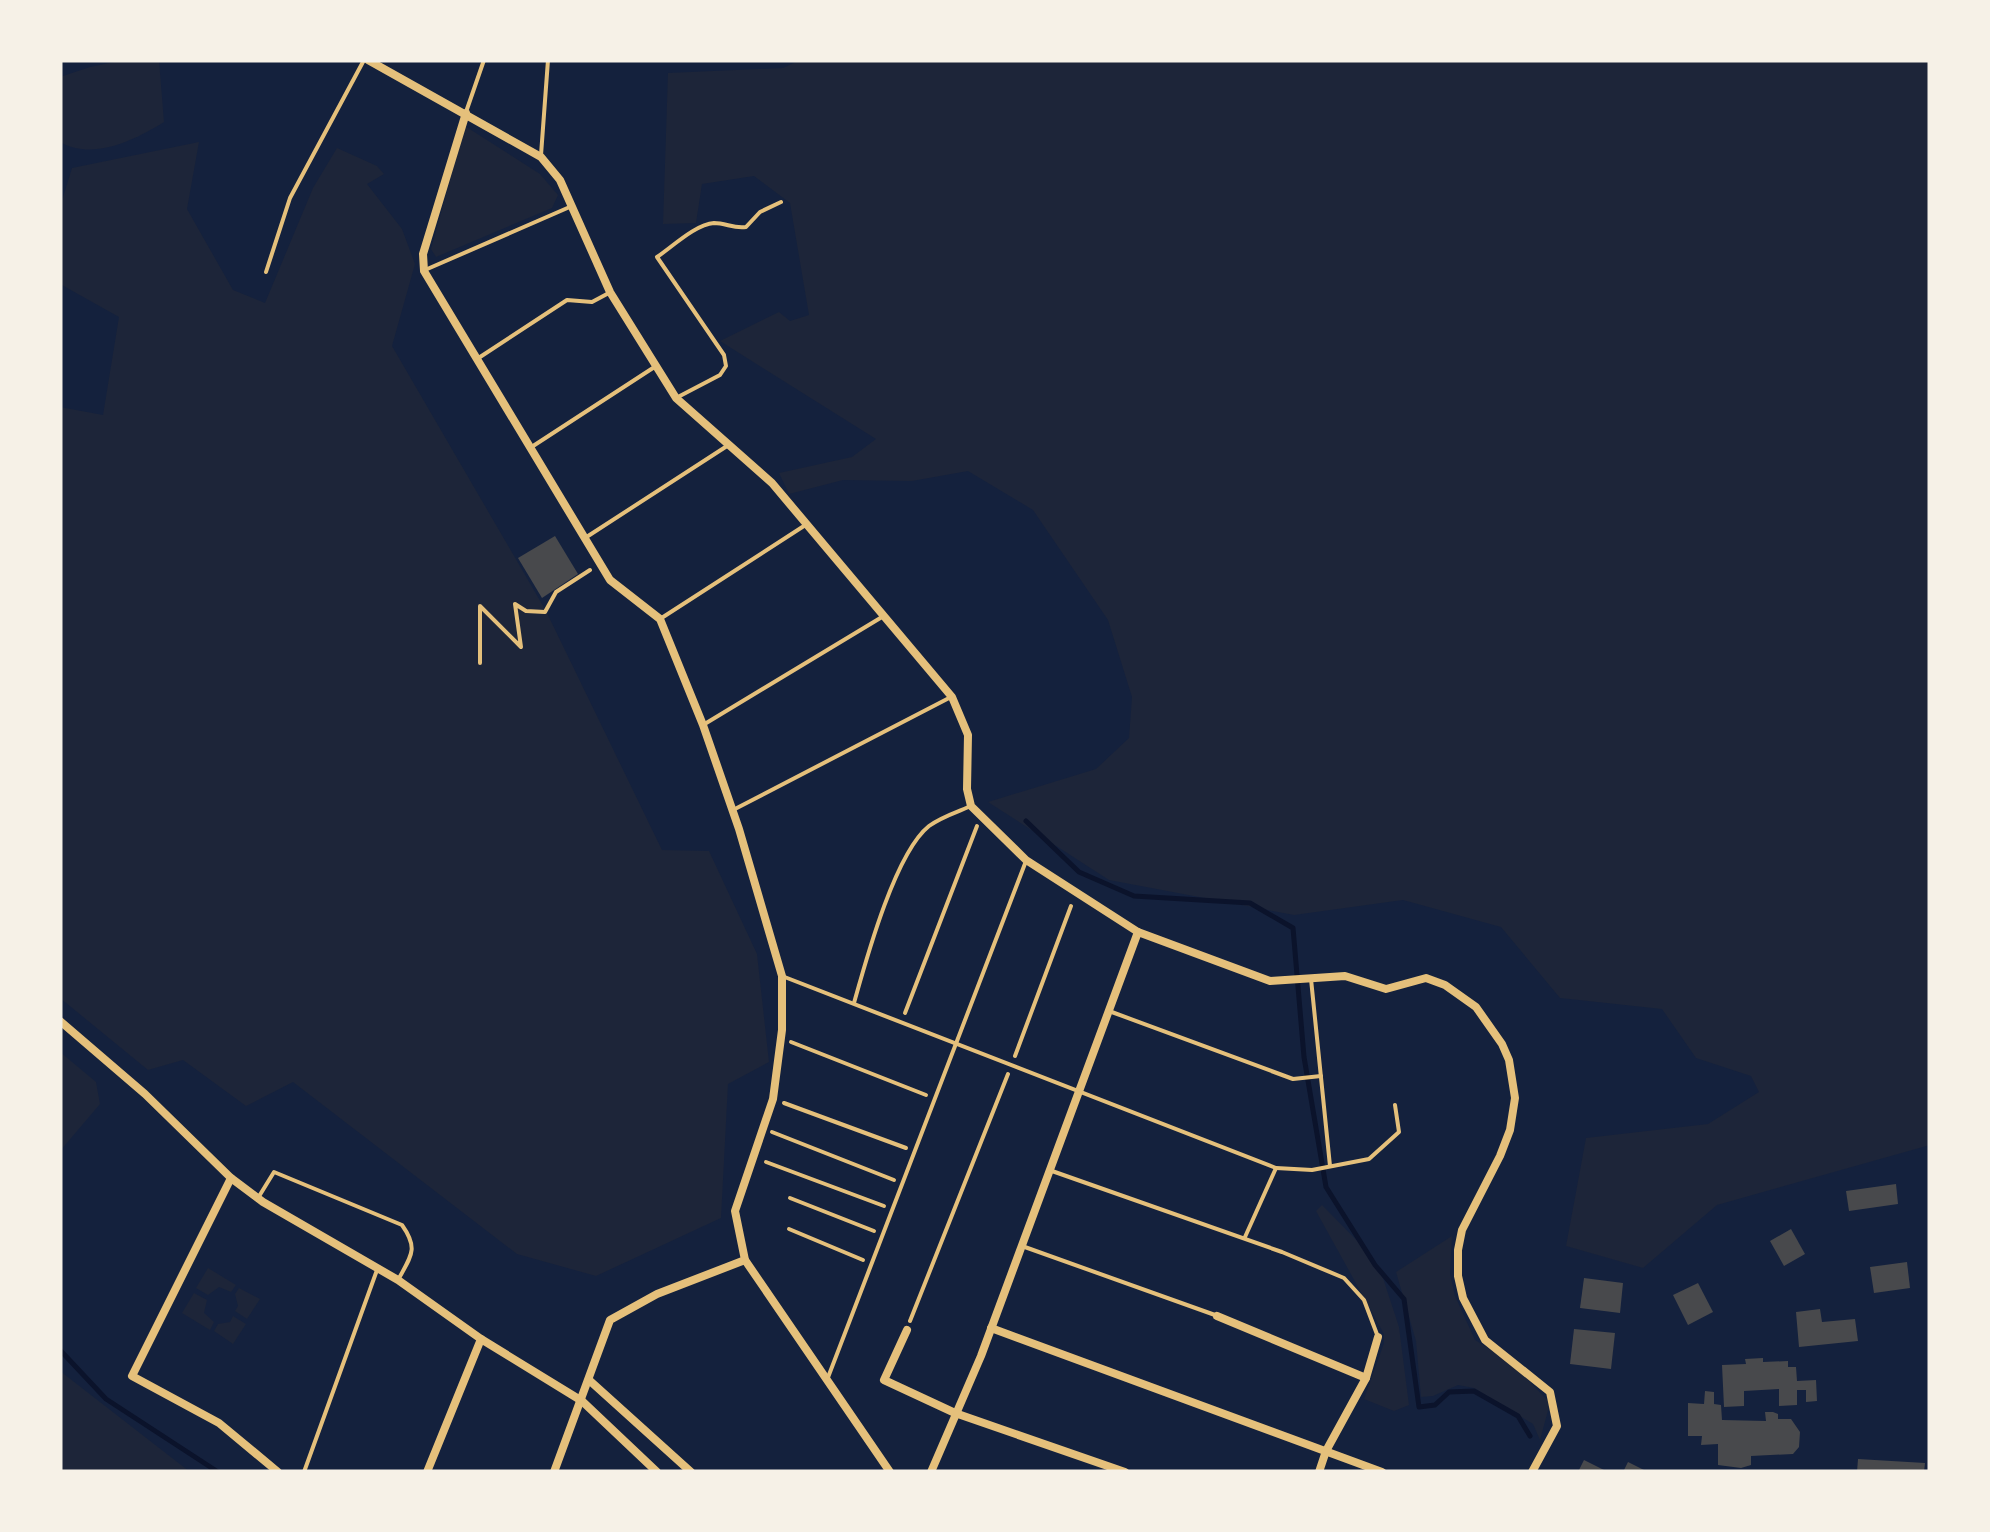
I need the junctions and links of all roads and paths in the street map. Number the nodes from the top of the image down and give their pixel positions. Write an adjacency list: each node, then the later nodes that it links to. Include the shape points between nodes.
1 (366, 60): 4 (street); 9 (lane, via 290,198)
2 (484, 60): 4 (lane)
3 (548, 60): 5 (lane)
4 (466, 113): 5 (street); 8 (street, via 423,254)
5 (541, 157): 7 (street)
6 (781, 202): 13 (lane, via 746,227 708,224 657,257 726,366)
7 (572, 206): 8 (lane); 10 (street)
8 (424, 271): 11 (street)
9 (266, 272)
10 (610, 292): 11 (lane, via 592,302 567,300); 12 (street)
11 (477, 359): 15 (street)
12 (656, 366): 13 (street); 15 (lane)
13 (676, 398): 14 (street)
14 (727, 446): 16 (street); 17 (lane)
15 (530, 448): 17 (street)
16 (808, 523): 19 (street); 20 (lane)
17 (585, 538): 20 (street, via 610,580)
18 (579, 576): 21 (path, via 556,592 545,612 515,604 521,648 480,606)
19 (882, 617): 22 (street); 23 (lane)
20 (660, 619): 23 (street)
21 (480, 663)
22 (952, 697): 24 (street, via 968,735); 25 (lane)
23 (703, 725): 25 (street)
24 (971, 806): 26 (street); 32 (lane, via 926,828 906,858)
25 (733, 810): 30 (street)
26 (980, 816): 27 (street); 35 (path)
27 (1026, 860): 28 (street); 37 (lane)
28 (1077, 891): 29 (street); 38 (path)
29 (1138, 932): 31 (street, via 1270,981); 33 (street)
30 (782, 976): 32 (lane); 36 (street)
31 (1311, 979): 39 (lane); 85 (street, via 1345,976 1386,989 1426,978 1445,984 1476,1007 1502,1044 1513,1076 1510,1130 1469,1210 1458,1276 1485,1340 1550,1392 1558,1426)
32 (854, 1004): 35 (lane)
33 (1109, 1012): 39 (lane, via 1293,1078); 40 (street)
34 (60, 1022): 50 (street)
35 (901, 1022): 37 (lane)
36 (782, 1039): 41 (street); 42 (path)
37 (956, 1043): 38 (lane); 42 (lane)
38 (1012, 1064): 40 (lane); 65 (path)
39 (1321, 1076): 47 (lane)
40 (1080, 1091): 48 (lane); 49 (street)
41 (773, 1099): 44 (street); 45 (path)
42 (935, 1099): 45 (lane)
43 (1396, 1105): 47 (lane, via 1399,1132 1370,1158)
44 (762, 1128): 46 (street); 51 (path)
45 (915, 1152): 51 (lane)
46 (754, 1158): 54 (path); 59 (street, via 735,1211)
47 (1330, 1166): 48 (lane)
48 (1276, 1168): 57 (lane)
49 (1050, 1170): 57 (lane); 58 (street)
50 (231, 1178): 52 (street); 74 (street, via 132,1376 219,1423)
51 (903, 1183): 54 (lane)
52 (258, 1198): 61 (street); 62 (lane, via 274,1172 402,1224 412,1239 412,1256)
53 (790, 1198): 56 (path)
54 (893, 1209): 56 (lane)
55 (789, 1229): 60 (path)
56 (884, 1234): 60 (lane)
57 (1244, 1239): 66 (lane, via 1344,1278 1364,1300)
58 (1022, 1246): 63 (lane); 64 (street)
59 (745, 1260): 69 (street, via 610,1320); 70 (street)
60 (872, 1264): 70 (lane)
61 (377, 1269): 62 (street); 75 (lane)
62 (398, 1280): 67 (street)
63 (1218, 1316): 68 (street)
64 (991, 1328): 72 (street); 73 (street)
65 (907, 1330): 72 (street, via 884,1380)
66 (1378, 1337): 68 (street)
67 (481, 1339): 71 (street); 76 (street)
68 (1366, 1378): 73 (street)
69 (589, 1380): 71 (street); 79 (street)
70 (828, 1380): 80 (street)
71 (582, 1401): 77 (street); 78 (street)
72 (955, 1413): 81 (street); 82 (street)
73 (1326, 1450): 83 (street); 84 (street)
74 (278, 1472)
75 (304, 1472)
76 (427, 1472)
77 (554, 1472)
78 (657, 1472)
79 (691, 1472)
80 (890, 1472)
81 (932, 1472)
82 (1125, 1472)
83 (1319, 1472)
84 (1382, 1472)
85 (1532, 1472)

